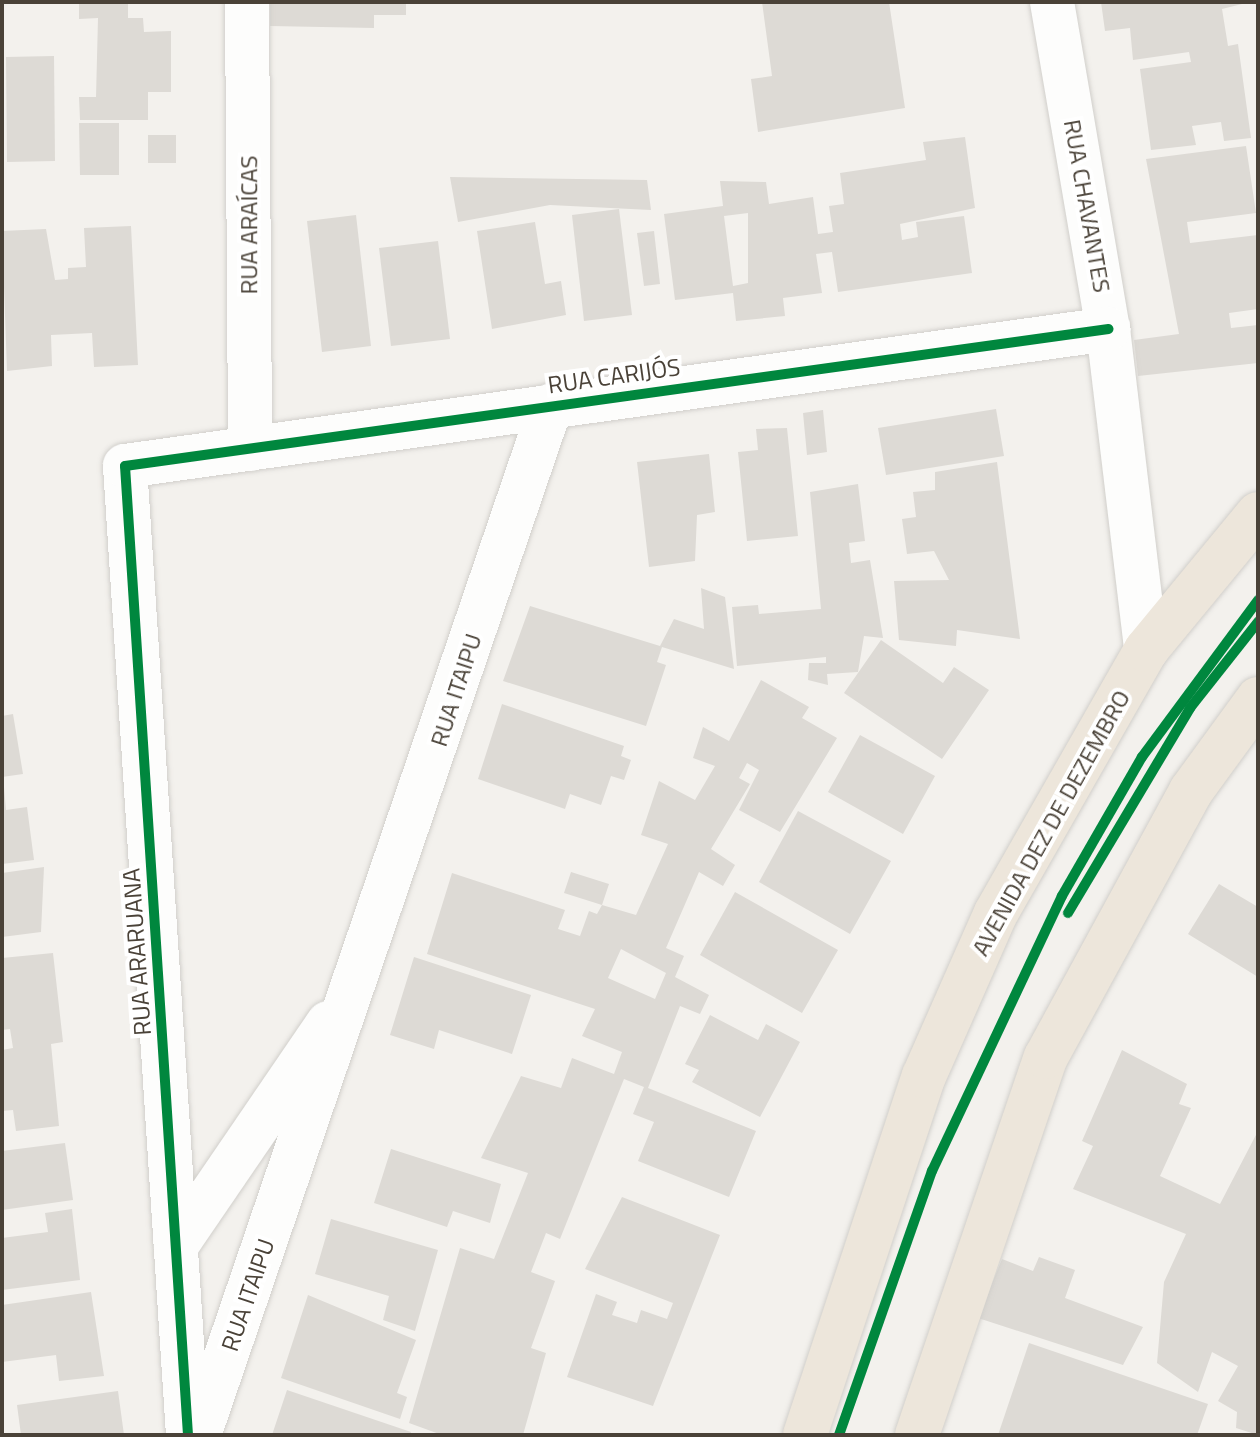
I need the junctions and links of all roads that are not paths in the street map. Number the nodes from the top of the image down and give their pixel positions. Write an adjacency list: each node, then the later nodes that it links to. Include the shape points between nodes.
1 (247, 2): 5 (street, RUA ARAÍCAS)
2 (1052, 2): 3 (street, RUA CHAVANTES)
3 (1108, 329): 4 (street, RUA CARIJÓS); 8 (street, RUA CHAVANTES)
4 (551, 405): 5 (street, RUA CARIJÓS); 10 (street, RUA ITAIPU)
5 (250, 449): 6 (street, RUA CARIJÓS)
6 (125, 466): 11 (street, RUA ARARUANA)
7 (1258, 514): 8 (highway, AVENIDA DEZ DE DEZEMBRO)
8 (1146, 650): 14 (highway, AVENIDA DEZ DE DEZEMBRO, via 996,913 924,1076)
9 (1258, 699): 15 (highway, via 1191,791 1046,1057)
10 (361, 975): 11 (street, RUA ITAIPU); 13 (street, RUA ITAIPU)
11 (176, 1246): 12 (street, RUA ARARUANA)
12 (188, 1435)
13 (199, 1435)
14 (805, 1435)
15 (917, 1435)

